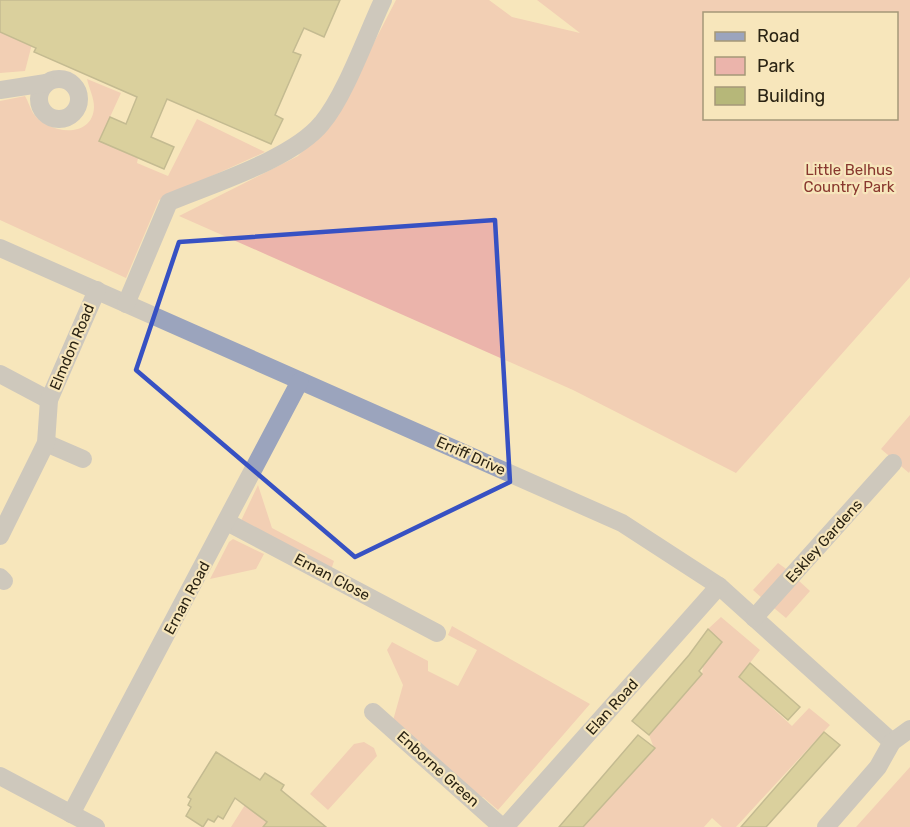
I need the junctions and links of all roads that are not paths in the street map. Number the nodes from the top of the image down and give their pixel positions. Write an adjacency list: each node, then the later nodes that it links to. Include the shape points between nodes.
1 (383, 0): 6 (street, via 322,124 285,152 169,202)
2 (46, 83): 3 (street)
3 (0, 90)
4 (0, 248): 5 (street, Erriff Drive)
5 (97, 290): 6 (street, Erriff Drive); 9 (street, Elmdon Road)
6 (126, 304): 8 (street, Erriff Drive)
7 (0, 374): 9 (street)
8 (300, 381): 13 (street, Ernan Road); 15 (street, Erriff Drive, via 622,522)
9 (49, 400): 10 (street, Elmdon Road)
10 (46, 442): 11 (street); 14 (street, Elmdon Road)
11 (83, 459)
12 (893, 464): 16 (street, Eskley Gardens)
13 (227, 522): 17 (street, Ernan Close); 22 (street, Ernan Road)
14 (0, 536)
15 (718, 586): 16 (street, Erriff Drive); 24 (street, Elan Road)
16 (754, 618): 20 (street, Erriff Drive)
17 (437, 633)
18 (373, 712): 24 (street, Enborne Green)
19 (910, 729): 20 (street)
20 (892, 742): 25 (street, via 878,767)
21 (0, 776): 22 (street)
22 (71, 814): 23 (street)
23 (96, 827)
24 (504, 827)
25 (826, 827)

